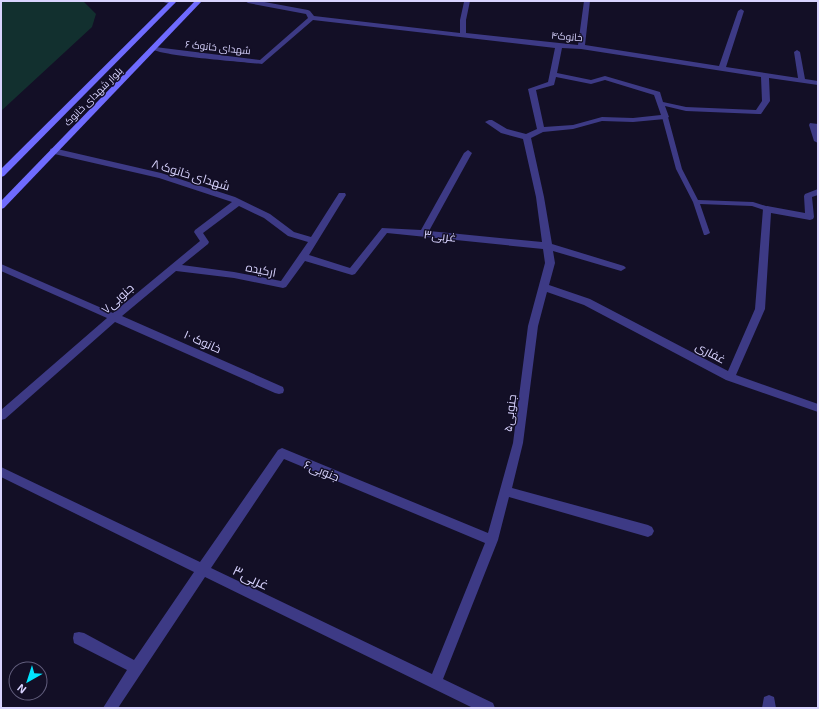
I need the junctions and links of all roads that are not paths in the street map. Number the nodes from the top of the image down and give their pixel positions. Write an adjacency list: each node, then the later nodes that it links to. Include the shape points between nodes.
1 (164, 1): 5 (street)
2 (199, 1): 12 (main road, بلوار شهدای خانوک)
3 (248, 1): 8 (street, via 308,12)
4 (588, 1): 11 (street)
5 (173, 2): 28 (main road, بلوار شهدای خانوک)
6 (467, 2): 9 (street)
7 (741, 11): 14 (street)
8 (312, 18): 9 (street, خانوک۴); 12 (street, شهدای خانوک ۶, via 262,62)
9 (463, 35): 10 (street, خانوک۴)
10 (559, 46): 11 (street, خانوک۴); 15 (street)
11 (581, 47): 14 (street, خانوک۴)
12 (154, 48): 26 (main road, بلوار شهدای خانوک)
13 (796, 52): 17 (street)
14 (722, 69): 16 (street, خانوک۴)
15 (553, 74): 19 (street, via 590,82 605,78 657,94); 23 (street, via 551,83 532,89)
16 (765, 75): 17 (street, خانوک۴); 19 (street, via 766,101 758,112 686,108)
17 (802, 81): 18 (street, خانوک۴)
18 (818, 84)
19 (660, 103): 20 (street)
20 (665, 117): 23 (street, via 602,119 572,127); 32 (lane, via 679,169)
21 (489, 122): 24 (street)
22 (818, 126): 25 (street, via 812,125)
23 (540, 130): 24 (street)
24 (527, 137): 38 (street, جنوبی۵)
25 (818, 141)
26 (53, 151): 31 (street, شهدای خانوک ۸, via 161,176); 33 (main road, بلوار شهدای خانوک)
27 (468, 153): 36 (street)
28 (1, 174)
29 (818, 192): 34 (street, via 808,196 810,217)
30 (342, 195): 37 (street)
31 (238, 202): 37 (street, شهدای خانوک ۸, via 268,216 291,234); 41 (street, جنوبی۷, via 198,232 205,242)
32 (696, 202): 34 (lane, via 753,204); 35 (lane)
33 (1, 206)
34 (767, 209): 45 (street, غفاری, via 760,309)
35 (706, 233)
36 (423, 234): 38 (street, غربی۳); 39 (street, غربی۳, via 385,230 352,272)
37 (313, 241): 39 (street)
38 (548, 246): 42 (street, غربی۳); 43 (street, جنوبی۵, via 550,263)
39 (303, 257): 41 (street, ارکیده, via 283,285)
40 (1, 267): 44 (street, خانوک ۱۰)
41 (173, 267): 44 (street, جنوبی۷)
42 (621, 268)
43 (544, 287): 45 (street, غفاری, via 587,302); 50 (street, جنوبی۵, via 533,326 518,443)
44 (116, 317): 46 (street, خانوک ۱۰); 48 (street, جنوبی۷)
45 (730, 377): 47 (street)
46 (279, 390)
47 (818, 408)
48 (1, 416)
49 (1, 472): 53 (street, غربی۳)
50 (505, 491): 51 (street); 52 (street, جنوبی۵)
51 (648, 531)
52 (492, 540): 53 (street, جنوبی۶, via 282,454); 56 (street, جنوبی۵)
53 (202, 570): 55 (street); 56 (street, غربی۳)
54 (79, 638): 55 (street)
55 (136, 668): 57 (street)
56 (435, 683): 58 (street, غربی۳)
57 (110, 708)
58 (488, 708)

